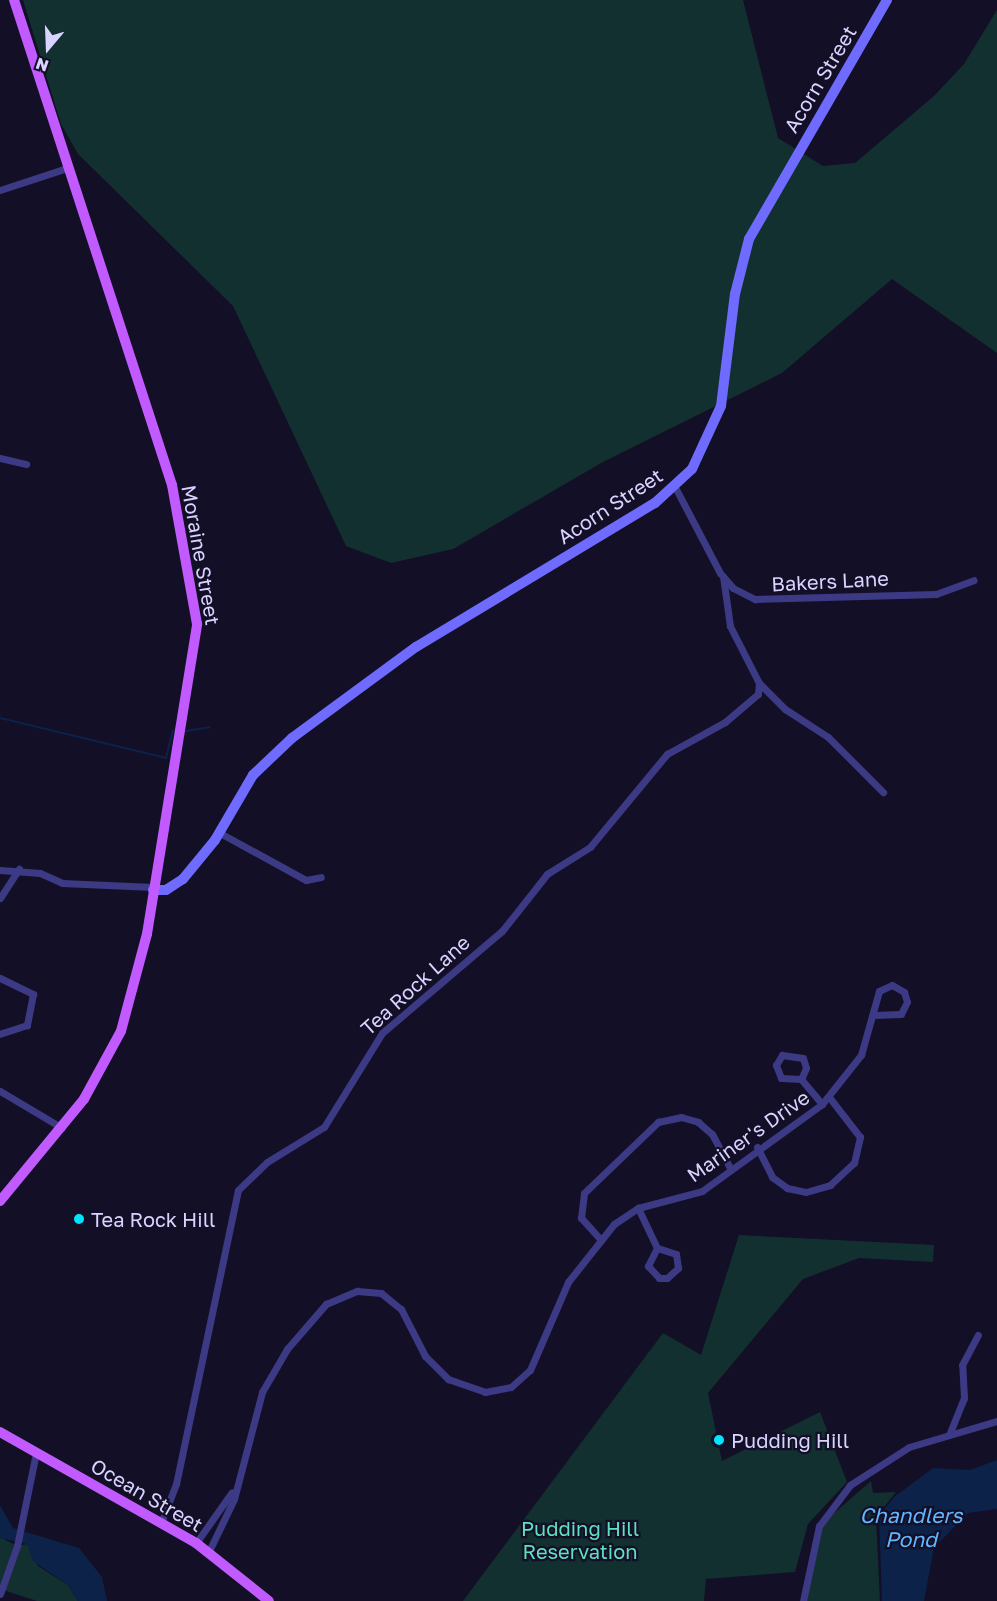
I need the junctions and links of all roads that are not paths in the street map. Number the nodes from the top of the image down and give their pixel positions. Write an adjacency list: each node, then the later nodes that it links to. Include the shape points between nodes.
1 (14, 0): 3 (main road, Moraine Street)
2 (887, 0): 7 (main road, Acorn Street, via 749,239 735,294 718,419 699,459)
3 (67, 168): 4 (street); 16 (main road, Moraine Street, via 172,485 197,624)
4 (0, 190)
5 (0, 458): 6 (street)
6 (26, 464)
7 (675, 487): 8 (street, Bakers Lane); 12 (main road, Acorn Street, via 416,647 308,725 254,775)
8 (723, 576): 9 (street, Bakers Lane, via 741,594 771,602 936,594); 10 (street, via 729,626)
9 (974, 580)
10 (759, 683): 11 (street, via 785,709 828,737); 38 (street, Tea Rock Lane, via 750,703 667,754 590,847 547,874 502,930 382,1033 324,1127 267,1162 238,1190 176,1484)
11 (883, 792)
12 (219, 833): 15 (street, via 306,880); 16 (main road, Acorn Street, via 175,885)
13 (19, 869): 14 (street); 16 (street, via 62,883); 17 (street)
14 (0, 870)
15 (321, 878)
16 (153, 888): 25 (main road, Moraine Street, via 121,1031 100,1075)
17 (0, 898)
18 (0, 978): 20 (street, via 33,994 33,1002 27,1025)
19 (873, 1015): 19 (street, Mariner's Drive, via 879,991 892,985 904,992 907,1002 901,1014); 23 (street, Mariner's Drive, via 861,1055)
20 (0, 1034)
21 (801, 1079): 21 (street, via 806,1068 803,1058 782,1055 776,1065 781,1078); 24 (street)
22 (0, 1091): 25 (street)
23 (829, 1097): 24 (street, Mariner's Drive); 26 (street, via 860,1137 854,1163 830,1185 806,1192 787,1188 772,1177)
24 (822, 1104): 26 (street, Mariner's Drive)
25 (62, 1128): 28 (main road, Moraine Street)
26 (757, 1147): 27 (street, Mariner's Drive)
27 (731, 1169): 29 (street, Mariner's Drive, via 690,1197); 30 (street, via 712,1134 698,1122 681,1117 658,1122 584,1193 581,1218)
28 (0, 1201)
29 (638, 1208): 30 (street, Mariner's Drive); 31 (street)
30 (601, 1240): 37 (street, Mariner's Drive, via 560,1296 533,1364 518,1383 502,1390 467,1389 432,1365 406,1316 388,1296 367,1290 337,1297 297,1335 269,1377)
31 (657, 1248): 31 (street, via 648,1266 659,1278 667,1278 678,1268 676,1254)
32 (978, 1335): 35 (street, via 962,1365 964,1398)
33 (997, 1421): 35 (street)
34 (0, 1432): 36 (main road, Ocean Street)
35 (949, 1435): 43 (street, via 900,1452 841,1494 814,1540)
36 (36, 1453): 38 (main road, Ocean Street); 41 (street, via 18,1546)
37 (232, 1491): 39 (street); 40 (street, via 230,1510)
38 (161, 1523): 39 (main road, Ocean Street)
39 (196, 1543): 40 (main road, Ocean Street)
40 (209, 1551): 42 (main road, Ocean Street)
41 (0, 1594)
42 (269, 1601)
43 (803, 1601)

